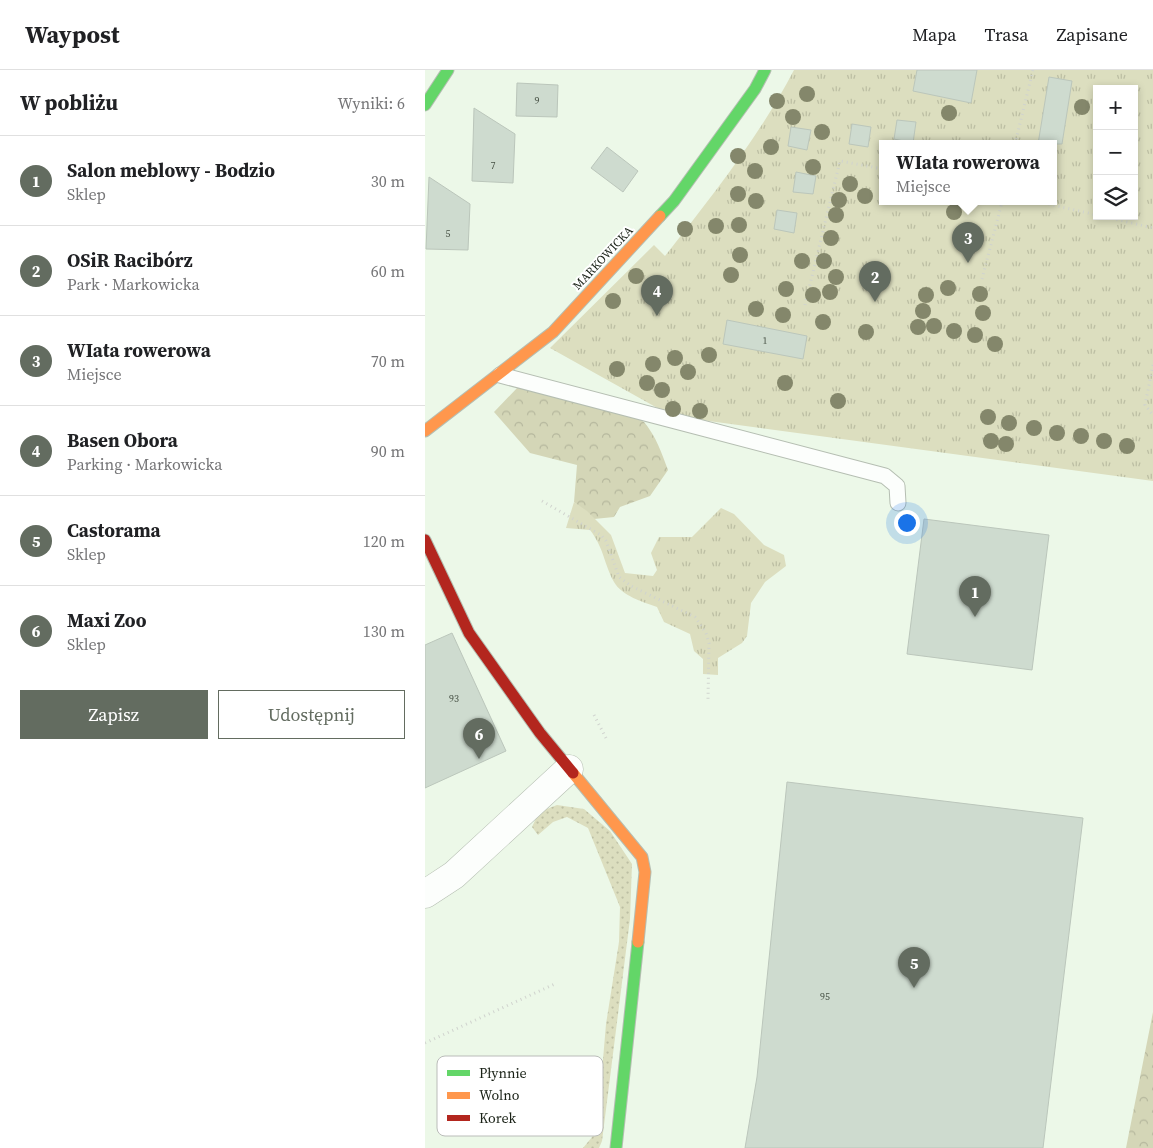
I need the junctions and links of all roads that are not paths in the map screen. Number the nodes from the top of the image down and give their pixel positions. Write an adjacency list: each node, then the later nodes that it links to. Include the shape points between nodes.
1 (448, 70): 3 (street)
2 (765, 70): 4 (street, MARKOWICKA, via 755,89 674,201 553,332)
3 (425, 105)
4 (500, 375): 5 (street, MARKOWICKA); 6 (lane, via 885,476 897,486)
5 (425, 431)
6 (898, 502)
7 (425, 540): 8 (street, via 469,633)
8 (569, 769): 9 (street, via 454,875); 10 (street, via 637,850 645,872)
9 (425, 894)
10 (616, 1148)

